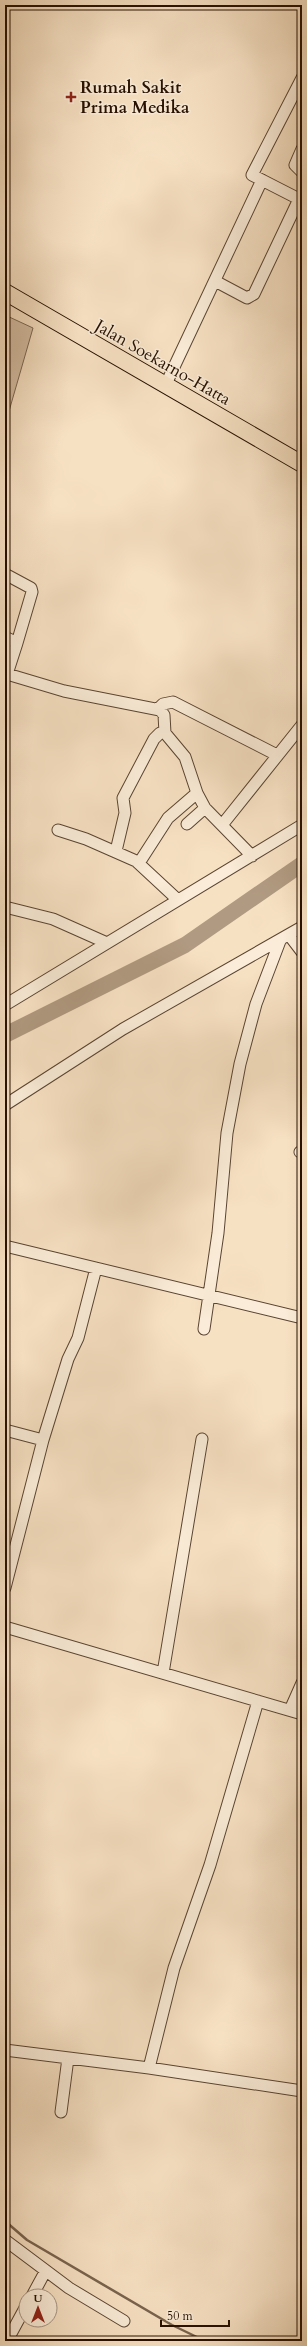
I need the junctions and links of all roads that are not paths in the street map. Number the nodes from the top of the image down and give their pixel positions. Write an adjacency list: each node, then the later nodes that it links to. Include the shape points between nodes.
1 (302, 78): 4 (street, via 252,175)
2 (302, 149): 3 (street, via 295,166)
3 (302, 172)
4 (262, 180): 5 (street); 5 (street, via 299,199 254,294 247,298)
5 (215, 281): 7 (street)
6 (5, 292): 7 (highway, Jalan Soekarno-Hatta)
7 (166, 384): 8 (highway, Jalan Soekarno-Hatta)
8 (302, 464)
9 (5, 574): 11 (street, via 31,588 32,592)
10 (5, 637): 11 (street)
11 (17, 643): 12 (street)
12 (6, 677): 13 (street)
13 (158, 709): 15 (street, via 164,715); 16 (street, via 163,704 173,702)
14 (302, 725): 16 (street)
15 (160, 735): 17 (street, via 185,757); 23 (street, via 123,798 125,813)
16 (277, 755): 20 (street)
17 (194, 795): 18 (street); 25 (street, via 168,818)
18 (202, 810): 19 (street); 20 (street)
19 (187, 824)
20 (222, 825): 24 (street)
21 (302, 825): 24 (street)
22 (58, 830): 23 (street)
23 (116, 851): 25 (street)
24 (252, 856): 26 (street)
25 (138, 863): 26 (street)
26 (178, 900): 30 (street)
27 (5, 907): 30 (street, via 54,919)
28 (302, 927): 29 (street)
29 (284, 938): 31 (street); 33 (street, via 123,1030); 36 (street, via 256,1004 240,1064 227,1133 218,1233)
30 (108, 943): 32 (street)
31 (302, 952)
32 (5, 1005)
33 (5, 1106)
34 (5, 1246): 35 (street)
35 (96, 1268): 36 (street); 41 (street, via 78,1338 68,1359)
36 (208, 1294): 37 (street); 38 (street)
37 (302, 1318)
38 (204, 1328)
39 (5, 1430): 41 (street)
40 (202, 1439): 44 (street)
41 (43, 1440): 42 (street)
42 (5, 1588)
43 (5, 1627): 44 (street)
44 (163, 1673): 46 (street)
45 (302, 1682): 47 (street)
46 (258, 1701): 47 (street); 51 (street, via 210,1865 174,1968)
47 (290, 1710): 48 (street)
48 (302, 1714)
49 (5, 2050): 50 (street)
50 (68, 2058): 51 (street); 53 (street)
51 (149, 2068): 52 (street)
52 (302, 2091)
53 (61, 2112)
54 (5, 2240): 55 (street)
55 (45, 2272): 56 (street); 58 (street, via 84,2299)
56 (36, 2288)
57 (18, 2321): 59 (street)
58 (124, 2321)
59 (7, 2341)

